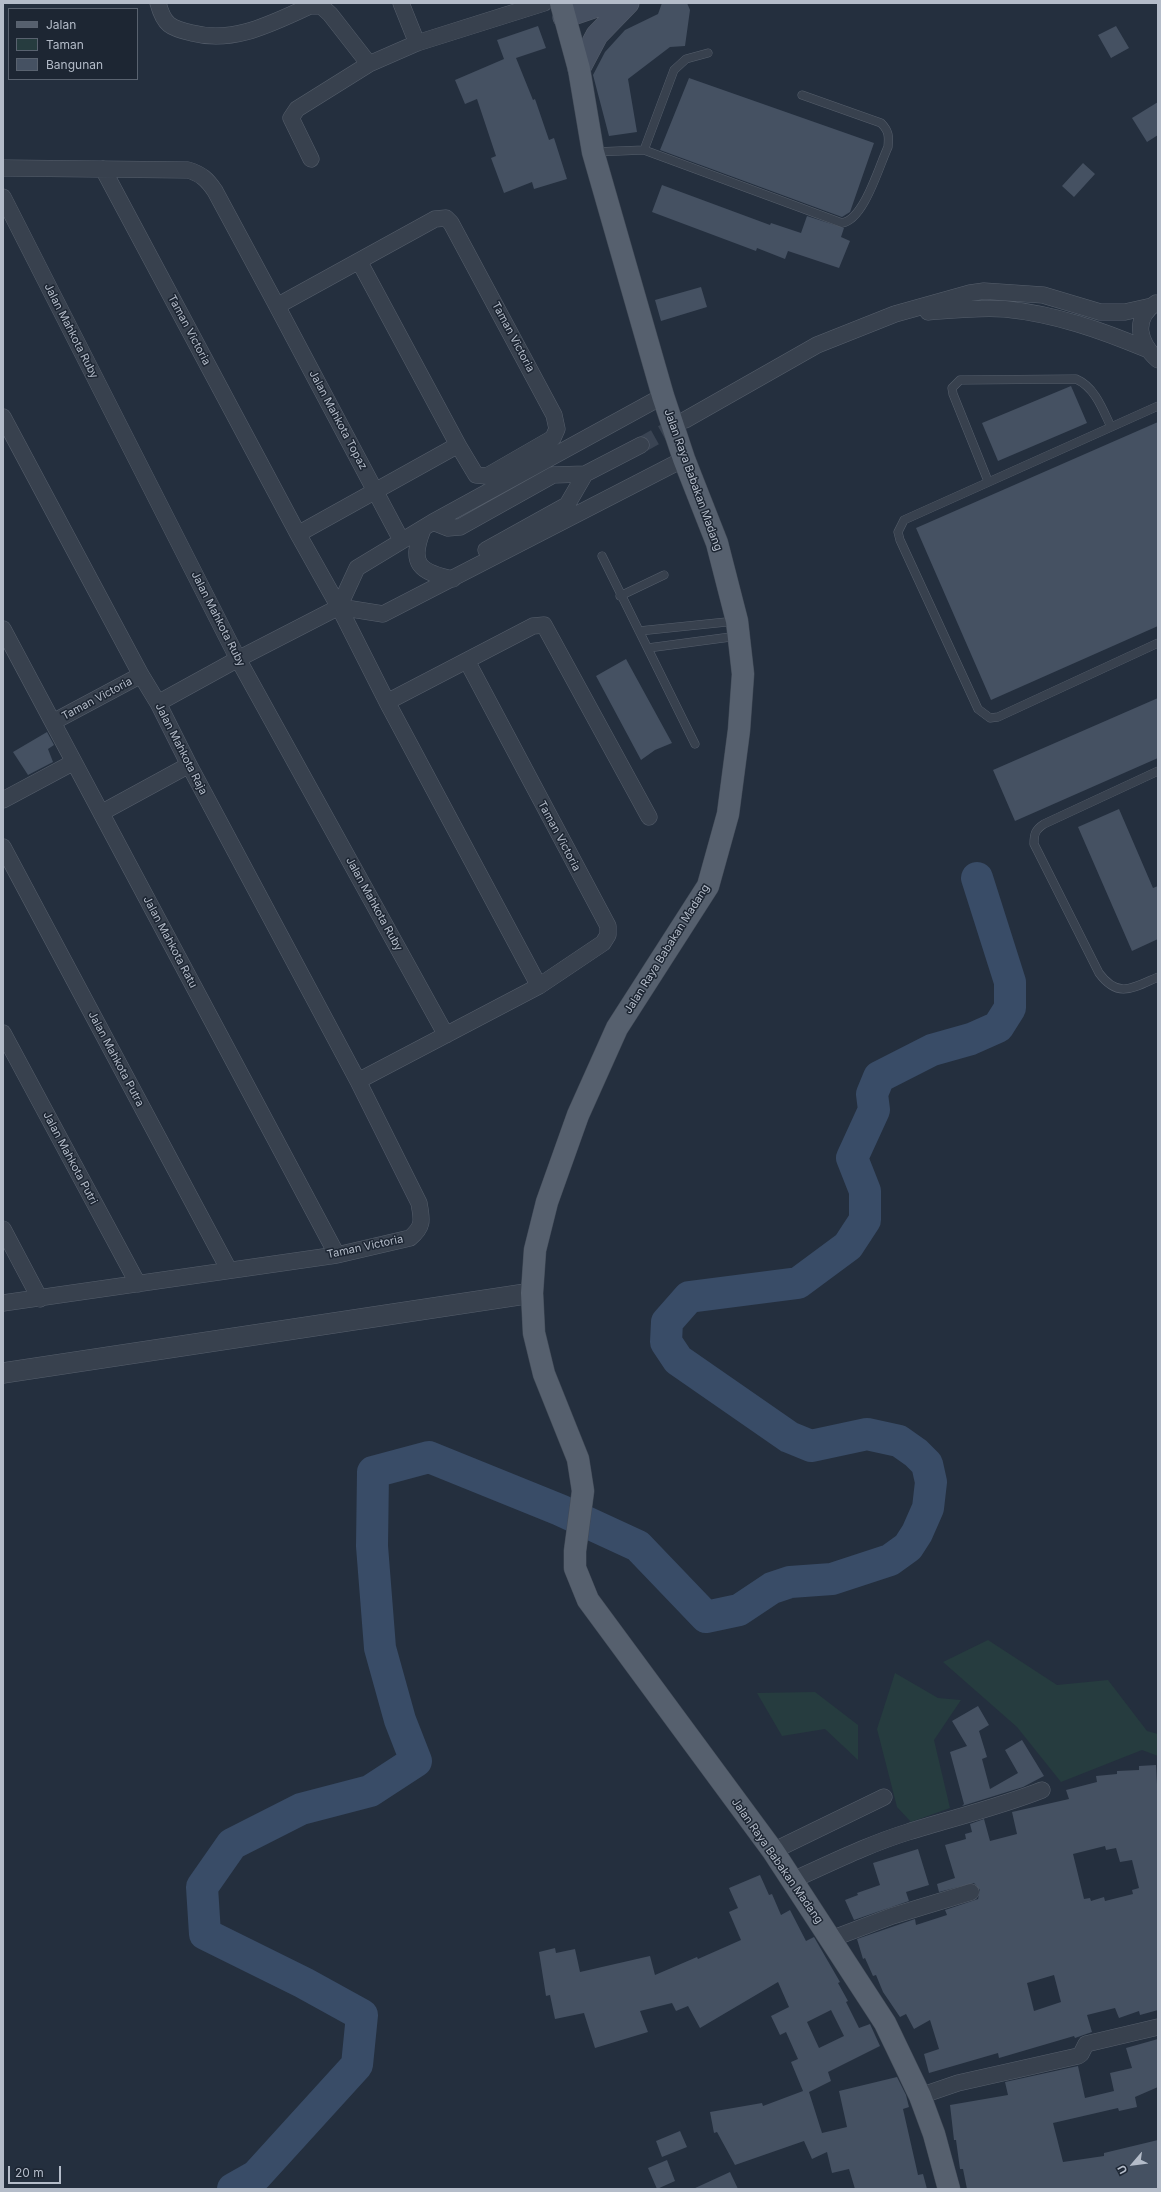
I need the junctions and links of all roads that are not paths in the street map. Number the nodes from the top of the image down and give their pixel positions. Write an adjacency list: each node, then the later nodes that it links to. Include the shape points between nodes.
1 (158, 3): 9 (street, via 162,16 172,27 218,37 249,31 310,6 321,6)
2 (401, 3): 7 (street)
3 (544, 3): 7 (street)
4 (605, 3): 6 (main road)
5 (628, 3): 10 (main road, via 597,35)
6 (563, 10): 10 (main road, Jalan Raya Babakan Madang)
7 (417, 43): 9 (street)
8 (708, 53): 12 (lane, via 686,59 674,70)
9 (370, 64): 14 (street, via 297,109 293,114 293,125)
10 (579, 69): 13 (main road, Jalan Raya Babakan Madang)
11 (802, 96): 12 (lane, via 881,123 887,129 888,147 859,212 848,222 842,224)
12 (644, 150): 13 (lane)
13 (593, 152): 24 (main road, Jalan Raya Babakan Madang)
14 (311, 159)
15 (3, 168): 16 (street)
16 (103, 169): 20 (street, via 188,170 207,180); 36 (street, Taman Victoria)
17 (3, 197): 48 (street, Jalan Mahkota Ruby)
18 (359, 261): 20 (street, Taman Victoria); 29 (street, Taman Victoria); 29 (street, Taman Victoria, via 435,219 446,218 451,222 557,422 556,435 553,438 487,476 482,477 472,471)
19 (1155, 304): 21 (street, via 1125,312 1100,312 1043,295 984,291); 22 (street, via 1145,314 1141,324)
20 (277, 306): 34 (street, Jalan Mahkota Topaz)
21 (895, 314): 22 (street, via 1004,309 1045,315 1103,331); 27 (street, via 817,345)
22 (1146, 349): 23 (street)
23 (1158, 360)
24 (663, 396): 31 (main road, Jalan Raya Babakan Madang); 35 (street)
25 (1158, 406): 28 (lane)
26 (3, 417): 50 (street, Jalan Mahkota Raja)
27 (685, 420)
28 (1111, 427): 33 (lane); 33 (lane, via 1094,394 1082,381 1076,379 960,380 952,388 953,394)
29 (458, 445): 34 (street)
30 (641, 445): 32 (street)
31 (684, 459): 40 (street); 44 (main road, Jalan Raya Babakan Madang, via 717,543)
32 (585, 474): 35 (street, via 553,475 460,528); 40 (street, via 567,505 474,558)
33 (988, 481): 46 (lane, via 904,520 898,532 978,709 983,715 990,718 998,717)
34 (376, 491): 36 (street); 37 (street, Jalan Mahkota Topaz)
35 (428, 526): 40 (street, via 416,547 419,563 432,574); 42 (street, via 357,568)
36 (298, 534): 42 (street, Taman Victoria)
37 (398, 534)
38 (602, 556): 41 (lane)
39 (664, 574): 41 (lane)
40 (458, 576): 42 (street, via 383,614)
41 (620, 596): 45 (lane)
42 (339, 607): 48 (street); 51 (street, Taman Victoria)
43 (3, 629): 53 (street, Jalan Mahkota Ratu)
44 (738, 629): 45 (lane); 47 (lane); 71 (main road, Jalan Raya Babakan Madang, via 742,674 739,730 728,814 708,886 616,1028 578,1116 547,1202 535,1250)
45 (640, 631): 47 (lane)
46 (1158, 643)
47 (648, 648): 54 (lane)
48 (238, 659): 52 (street); 65 (street, Jalan Mahkota Ruby)
49 (466, 661): 51 (street); 60 (street, via 533,626 544,625); 63 (street, Taman Victoria, via 608,926 608,935 603,943)
50 (141, 675): 52 (street, Jalan Mahkota Raja); 53 (street, Taman Victoria)
51 (387, 702): 63 (street, Taman Victoria)
52 (158, 703): 56 (street, Jalan Mahkota Raja)
53 (53, 722): 55 (street, Jalan Mahkota Ratu)
54 (695, 744)
55 (74, 762): 58 (street); 59 (street, Jalan Mahkota Ratu)
56 (189, 765): 59 (street); 66 (street, Jalan Mahkota Raja)
57 (1158, 771): 62 (lane, via 1044,824 1034,835 1034,844 1106,983 1115,989 1124,990)
58 (3, 800)
59 (101, 812): 68 (street, Jalan Mahkota Ratu)
60 (649, 817)
61 (3, 847): 69 (street, Jalan Mahkota Putra)
62 (1158, 977)
63 (538, 986): 65 (street, Taman Victoria)
64 (3, 1033): 70 (street, Jalan Mahkota Putri)
65 (446, 1035): 66 (street, Taman Victoria)
66 (358, 1081): 68 (street, Taman Victoria, via 419,1203 422,1218 419,1230 410,1238)
67 (3, 1229): 72 (street)
68 (337, 1255): 69 (street, Taman Victoria)
69 (230, 1270): 70 (street, Taman Victoria)
70 (138, 1284): 72 (street, Taman Victoria)
71 (532, 1293): 74 (street); 77 (main road, Jalan Raya Babakan Madang, via 534,1333 544,1374 578,1459 583,1492 575,1568 588,1600)
72 (40, 1299): 73 (street, Taman Victoria)
73 (3, 1303)
74 (3, 1373)
75 (1042, 1790): 78 (street, via 1005,1805 907,1832)
76 (884, 1797): 77 (street)
77 (773, 1851): 78 (main road, Jalan Raya Babakan Madang)
78 (793, 1880): 80 (main road, Jalan Raya Babakan Madang)
79 (971, 1892): 80 (street, via 892,1916)
80 (831, 1939): 82 (main road, Jalan Raya Babakan Madang, via 885,2022)
81 (1158, 2027): 82 (street, via 1086,2044 1078,2056 958,2083)
82 (920, 2096): 83 (main road, Jalan Raya Babakan Madang, via 934,2134)
83 (949, 2189)

